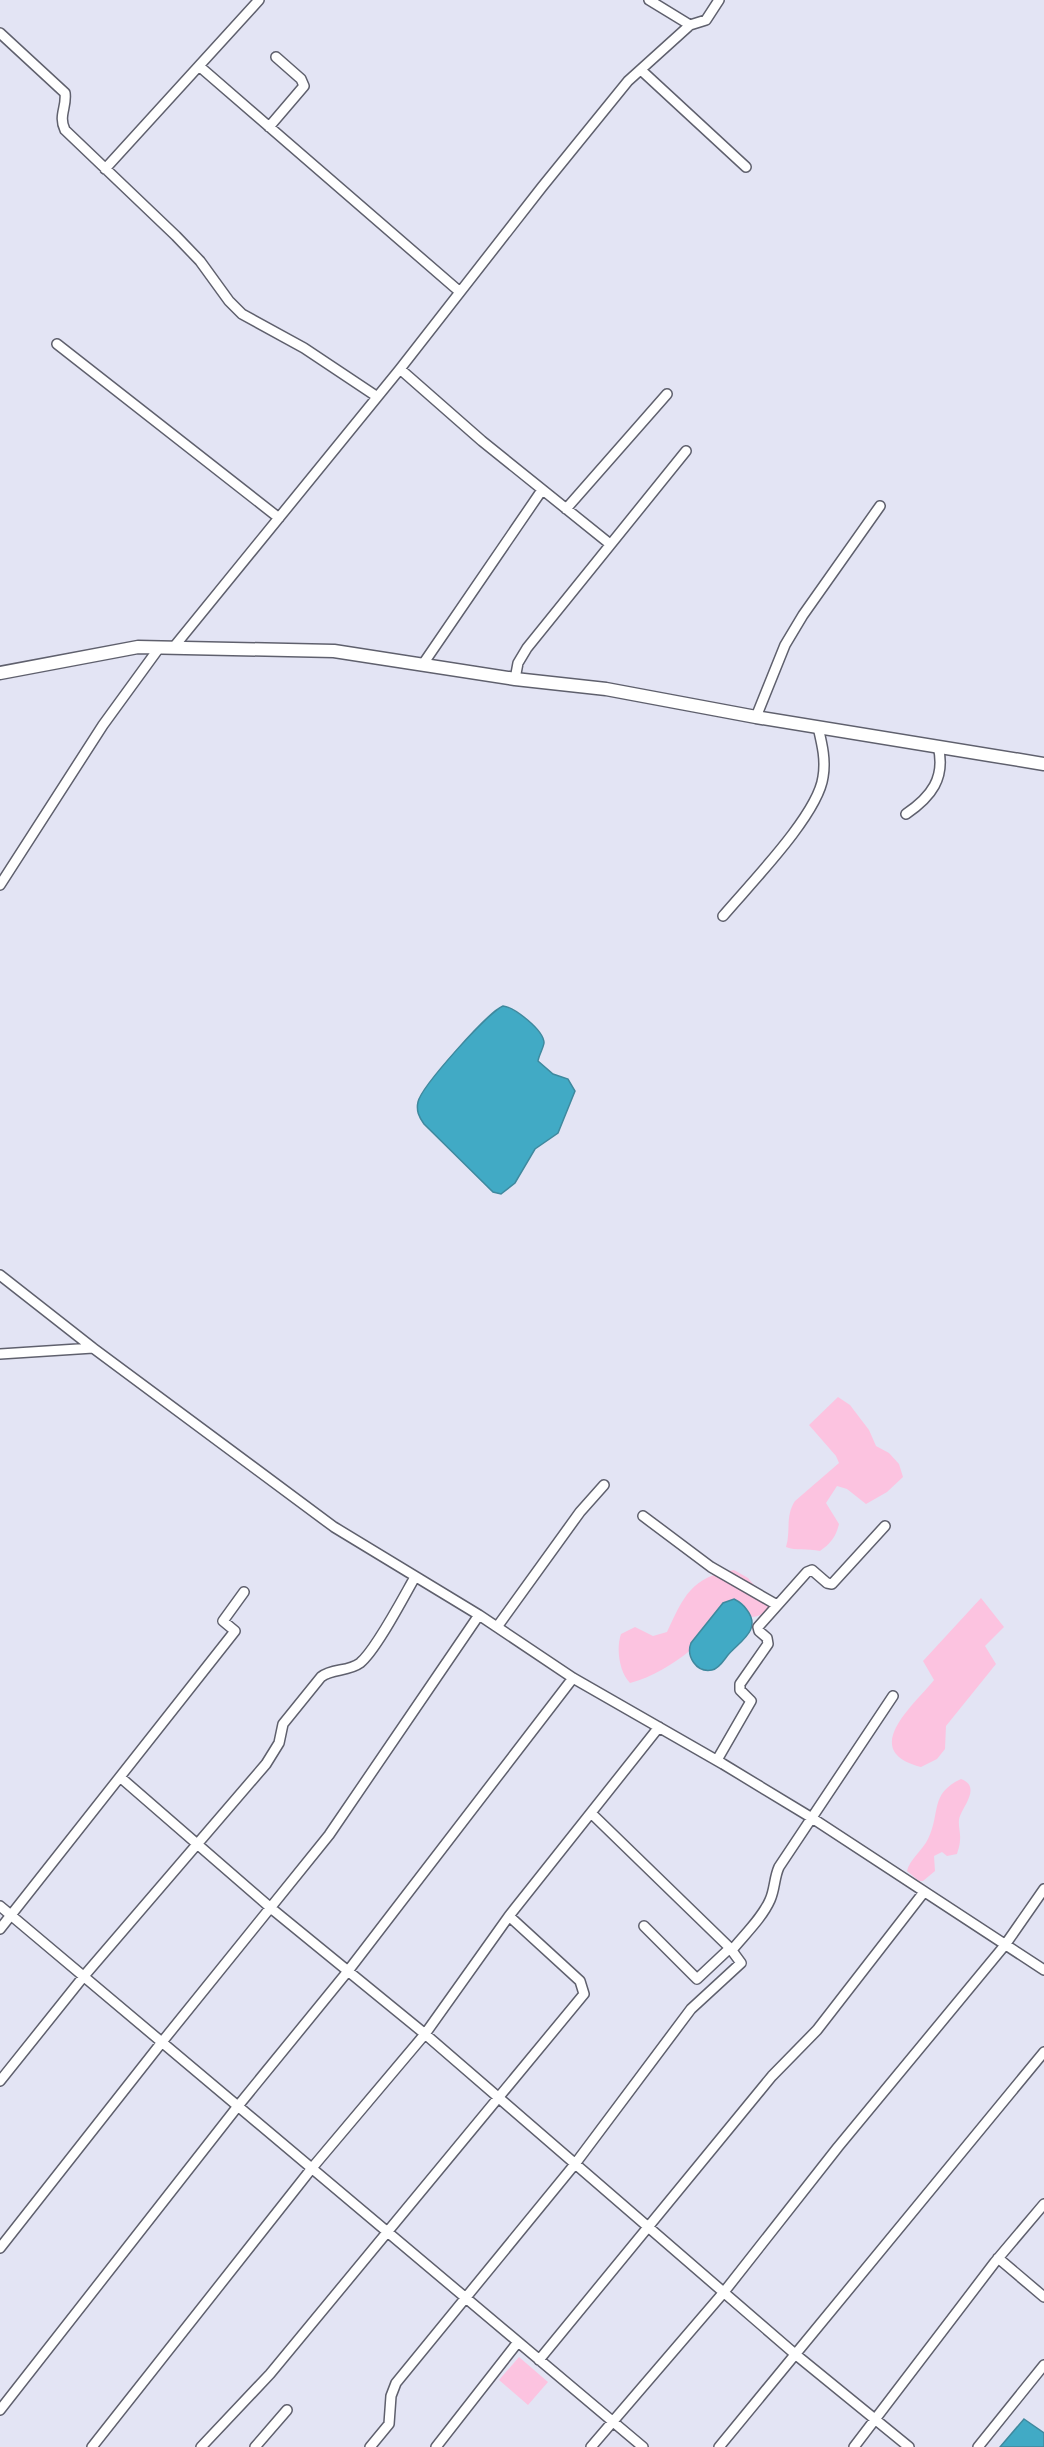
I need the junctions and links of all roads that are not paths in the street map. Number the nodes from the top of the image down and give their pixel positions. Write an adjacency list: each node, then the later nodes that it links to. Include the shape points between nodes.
1 (259, 0): 7 (street)
2 (649, 0): 4 (street)
3 (719, 0): 4 (street, via 706,20)
4 (690, 25): 8 (street)
5 (0, 33): 11 (street, via 64,93 63,125)
6 (276, 57): 9 (street, via 301,78 304,86)
7 (199, 66): 9 (street); 11 (street)
8 (641, 70): 10 (street); 12 (street, via 592,125)
9 (269, 127): 12 (street)
10 (746, 167)
11 (105, 169): 16 (street, via 200,261 242,314 304,348)
12 (460, 292): 14 (street)
13 (57, 344): 21 (street)
14 (400, 369): 16 (street); 18 (street)
15 (667, 394): 20 (street)
16 (376, 396): 21 (street)
17 (686, 451): 22 (street)
18 (542, 490): 20 (street); 25 (street)
19 (880, 506): 28 (street, via 785,645)
20 (566, 509): 22 (street)
21 (279, 518): 24 (street)
22 (610, 544): 27 (street, via 527,648)
23 (159, 648): 24 (street); 26 (street, via 138,647); 33 (street, via 103,725)
24 (173, 648): 25 (street, via 334,651)
25 (423, 664): 27 (street)
26 (0, 673)
27 (515, 679): 28 (street, via 606,689)
28 (756, 717): 29 (street)
29 (819, 727): 30 (street); 34 (street, via 824,757 818,796 792,834)
30 (938, 746): 31 (street); 32 (street, via 938,783)
31 (1044, 764)
32 (906, 814)
33 (0, 885)
34 (726, 913)
35 (0, 1275): 36 (street)
36 (93, 1348): 37 (street); 41 (street, via 334,1527)
37 (0, 1354)
38 (604, 1485): 45 (street)
39 (643, 1516): 43 (street, via 711,1567)
40 (885, 1526): 43 (street, via 832,1584 809,1571)
41 (416, 1578): 44 (street); 53 (street, via 365,1658 350,1669 321,1677 283,1724 274,1754)
42 (244, 1593): 50 (street, via 223,1621 235,1631)
43 (777, 1605): 49 (street, via 758,1627 769,1641 767,1647 740,1684 740,1690 750,1698 750,1705)
44 (479, 1615): 45 (street); 57 (street, via 329,1835)
45 (497, 1627): 46 (street)
46 (573, 1678): 48 (street); 65 (street)
47 (893, 1696): 52 (street)
48 (659, 1727): 49 (street); 51 (street)
49 (717, 1760): 52 (street)
50 (120, 1777): 53 (street); 58 (street)
51 (591, 1813): 59 (street); 63 (street)
52 (812, 1818): 55 (street); 63 (street, via 778,1869 765,1910)
53 (197, 1844): 57 (street); 66 (street)
54 (1044, 1889): 62 (street)
55 (924, 1892): 62 (street); 76 (street, via 817,2030 772,2076)
56 (0, 1906): 58 (street)
57 (272, 1909): 65 (street); 68 (street)
58 (11, 1915): 61 (street); 66 (street)
59 (509, 1916): 67 (street); 71 (street, via 580,1981 584,1994)
60 (644, 1926): 63 (street, via 697,1979)
61 (0, 1929)
62 (1005, 1945): 64 (street); 80 (street)
63 (731, 1949): 73 (street, via 741,1964 691,2009)
64 (1044, 1970)
65 (348, 1971): 67 (street); 72 (street)
66 (84, 1976): 68 (street); 70 (street)
67 (425, 2034): 71 (street); 74 (street)
68 (162, 2042): 72 (street); 78 (street)
69 (1044, 2052): 84 (street)
70 (0, 2081)
71 (499, 2099): 73 (street); 77 (street)
72 (238, 2106): 74 (street); 87 (street)
73 (575, 2164): 76 (street); 82 (street)
74 (312, 2168): 77 (street); 91 (street)
75 (1044, 2204): 79 (street)
76 (649, 2227): 80 (street); 85 (street)
77 (387, 2231): 82 (street); 92 (street, via 270,2374)
78 (0, 2248)
79 (998, 2258): 81 (street); 89 (street)
80 (724, 2292): 84 (street); 90 (street)
81 (1044, 2297)
82 (465, 2298): 83 (street); 94 (street, via 396,2382 389,2422)
83 (519, 2342): 85 (street); 95 (street)
84 (795, 2354): 89 (street); 98 (street)
85 (539, 2360): 90 (street)
86 (1044, 2365): 101 (street)
87 (2, 2408)
88 (287, 2410): 93 (street)
89 (876, 2420): 99 (street); 100 (street)
90 (613, 2421): 96 (street); 97 (street)
91 (92, 2447)
92 (201, 2447)
93 (255, 2447)
94 (370, 2447)
95 (436, 2447)
96 (591, 2447)
97 (643, 2447)
98 (719, 2447)
99 (854, 2447)
100 (909, 2447)
101 (978, 2447)

